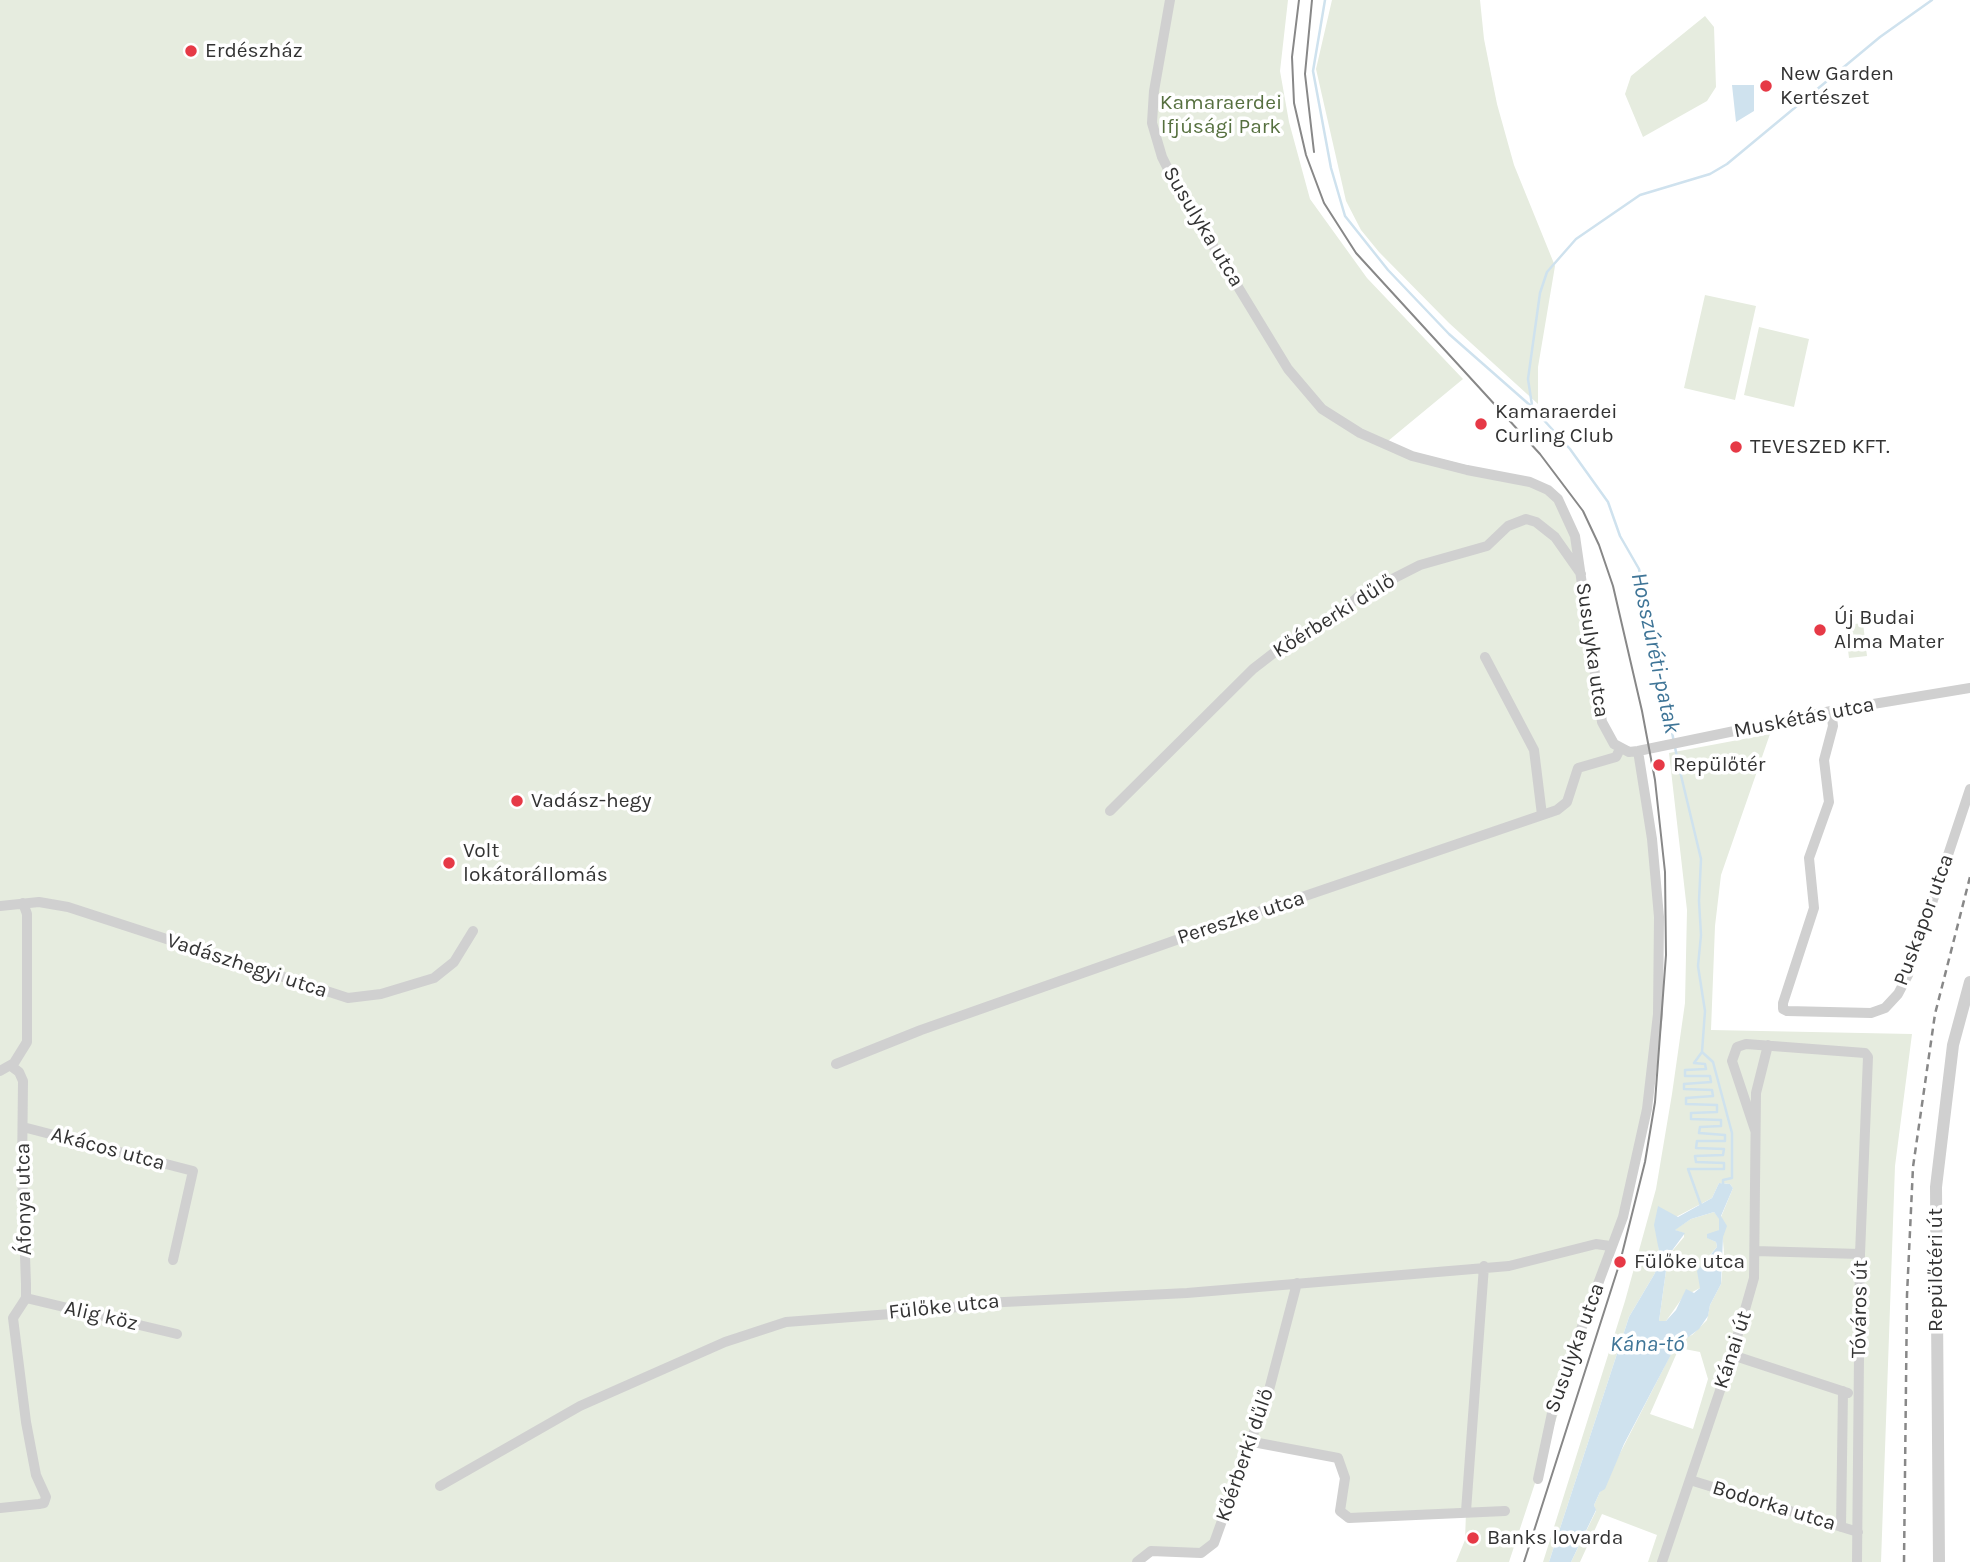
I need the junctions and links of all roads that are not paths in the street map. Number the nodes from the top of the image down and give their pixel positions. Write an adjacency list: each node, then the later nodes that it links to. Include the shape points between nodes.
1 (1170, 0): 2 (street, Susulyka utca, via 1152,106 1159,149 1176,185 1288,369 1322,409 1382,444 1548,490 1559,499 1571,522)
2 (1581, 574): 6 (street, Susulyka utca, via 1602,722 1608,738); 9 (street, Kőérberki dűlő, via 1555,537 1526,519 1508,526 1487,547 1420,565 1359,596 1253,669)
3 (1485, 657): 10 (street, via 1534,750)
4 (1970, 688): 5 (street, Muskétás utca)
5 (1831, 711): 7 (street, Muskétás utca); 8 (street, Puskapor utca, via 1833,726 1824,760 1829,802 1809,858 1814,908 1783,1009 1858,1015 1885,1008 1908,975)
6 (1620, 749): 7 (street); 10 (street, Pereszke utca, via 1616,757 1578,768 1566,802)
7 (1638, 751): 21 (street, Susulyka utca, via 1659,917 1658,1014 1638,1156 1623,1217)
8 (1970, 789)
9 (1110, 811)
10 (1542, 815): 16 (street, Pereszke utca, via 1179,939)
11 (23, 903): 12 (street, Vadászhegyi utca); 13 (street, Vadászhegyi utca, via 68,907 348,998 381,994 434,978 454,962); 17 (street, via 27,914 27,1042)
12 (0, 906)
13 (473, 931)
14 (1970, 982): 44 (street, Repülőtéri út, via 1953,1045 1936,1187)
15 (1768, 1045): 20 (street, Kánai út, via 1756,1094); 20 (street, Kánai út, via 1741,1045 1733,1054); 23 (street, Tóváros út, via 1860,1050 1868,1057)
16 (836, 1064)
17 (10, 1066): 18 (street); 19 (street, Áfonya utca, via 23,1081)
18 (0, 1071)
19 (23, 1127): 24 (street, Akácos utca, via 193,1171); 27 (street, Áfonya utca)
20 (1755, 1130): 22 (street, Kánai út)
21 (1610, 1246): 25 (street, Fülőke utca, via 1596,1244 1509,1266); 33 (street, Susulyka utca, via 1550,1416)
22 (1755, 1251): 23 (street); 29 (street, Kánai út, via 1749,1298)
23 (1860, 1254): 31 (street, Tóváros út)
24 (173, 1260)
25 (1484, 1266): 26 (street, Fülőke utca); 37 (street)
26 (1297, 1283): 32 (street, Kőérberki dűlő); 35 (street, Fülőke utca, via 996,1302 786,1322 714,1347 580,1406)
27 (26, 1298): 28 (street, Alig köz); 36 (street, Áfonya utca, via 13,1318 26,1422 36,1475 46,1497 44,1503)
28 (177, 1334)
29 (1732, 1355): 30 (street); 34 (street, Kánai út)
30 (1843, 1391): 31 (street); 39 (street)
31 (1859, 1396): 40 (street, Tóváros út)
32 (1253, 1442): 37 (street, via 1338,1458 1345,1478 1340,1504 1344,1517); 41 (street, Kőérberki dűlő, via 1209,1550 1152,1551)
33 (1538, 1479)
34 (1690, 1480): 39 (street, Bodorka utca); 42 (street, Kánai út)
35 (440, 1486)
36 (0, 1508)
37 (1466, 1511): 38 (street)
38 (1505, 1511)
39 (1841, 1527): 40 (street, Bodorka utca)
40 (1858, 1532): 43 (street, Tóváros út)
41 (1137, 1562)
42 (1662, 1562)
43 (1857, 1562)
44 (1938, 1562)

